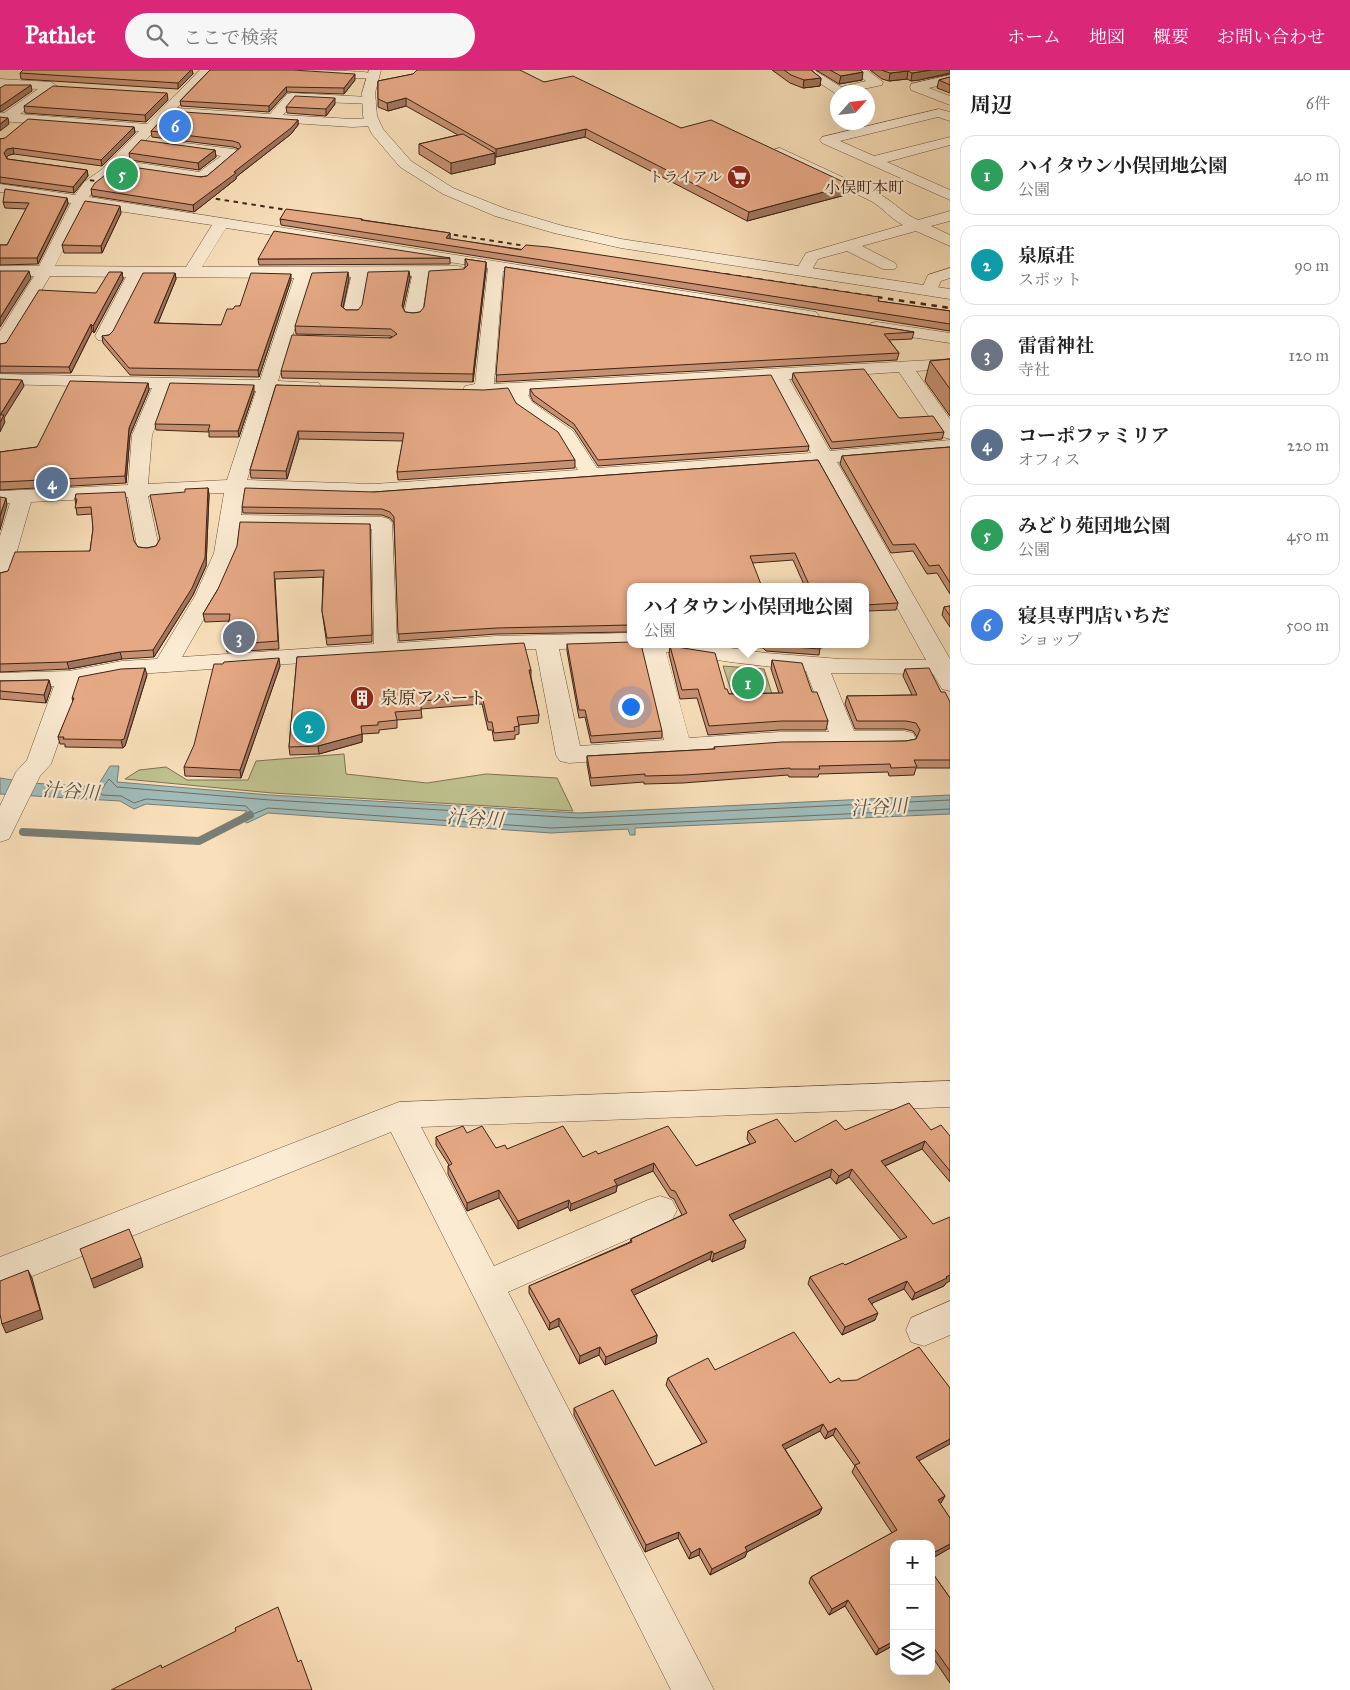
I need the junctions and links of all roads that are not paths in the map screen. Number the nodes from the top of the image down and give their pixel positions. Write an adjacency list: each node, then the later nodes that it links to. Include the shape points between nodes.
1 (207, 70): 10 (street)
2 (294, 70): 5 (street)
3 (858, 70): 6 (street, via 877,82 839,91)
4 (928, 70): 7 (street)
5 (374, 73): 12 (street, via 367,92)
6 (814, 74)
7 (948, 80): 11 (street, via 916,87)
8 (0, 83): 18 (street, via 56,87)
9 (164, 94): 10 (street)
10 (182, 95): 14 (street)
11 (950, 101)
12 (369, 102): 17 (street, via 292,97); 20 (street)
13 (96, 111): 19 (street)
14 (167, 111): 15 (street); 21 (street)
15 (235, 115): 17 (street); 22 (street)
16 (950, 117): 26 (street, via 938,112 826,140)
17 (274, 118): 20 (street)
18 (7, 121): 19 (street)
19 (82, 122): 21 (street)
20 (372, 122): 47 (street, via 390,149 422,175 451,191 508,214 629,245)
21 (151, 128): 23 (street)
22 (222, 130)
23 (139, 141): 27 (street); 27 (street, via 233,152 202,177)
24 (950, 141): 26 (street)
25 (780, 152): 33 (street)
26 (872, 161): 30 (street)
27 (111, 168): 28 (street); 34 (street, via 90,185)
28 (88, 170)
29 (950, 178): 30 (street)
30 (925, 184): 32 (street); 33 (street)
31 (0, 188): 34 (street)
32 (950, 196)
33 (876, 198): 37 (street, via 899,217)
34 (80, 200): 36 (street); 43 (street)
35 (950, 216): 37 (street)
36 (222, 222): 41 (street); 48 (street)
37 (917, 226): 38 (street); 39 (street)
38 (950, 241)
39 (849, 246): 40 (street); 47 (street, via 812,256)
40 (889, 266)
41 (499, 268): 46 (street); 55 (street); 68 (street)
42 (0, 271): 43 (street)
43 (45, 271): 44 (street); 59 (street)
44 (136, 272): 48 (street); 57 (street)
45 (360, 272): 46 (street); 49 (street); 53 (street)
46 (420, 272): 54 (street)
47 (803, 272): 51 (street)
48 (191, 273): 49 (street)
49 (304, 273): 65 (street)
50 (950, 273): 51 (street, via 934,278)
51 (929, 290): 52 (street)
52 (950, 294)
53 (352, 312)
54 (412, 314)
55 (822, 318)
56 (862, 324): 58 (street)
57 (104, 336)
58 (950, 338)
59 (0, 345)
60 (950, 364): 61 (street)
61 (904, 367): 62 (street); 70 (street)
62 (776, 374): 69 (street); 72 (street)
63 (0, 379): 64 (street)
64 (163, 383): 65 (street); 75 (street, via 142,435)
65 (267, 386): 66 (street); 74 (street)
66 (327, 387)
67 (455, 390): 68 (street)
68 (484, 390): 69 (street)
69 (516, 390): 73 (street, via 524,405 566,435)
70 (950, 433)
71 (950, 446): 72 (street)
72 (824, 457): 73 (street); 88 (street)
73 (591, 474): 74 (street, via 374,490)
74 (235, 486): 75 (street); 78 (street)
75 (137, 492): 77 (street); 79 (street)
76 (0, 497): 77 (street)
77 (22, 497): 80 (street)
78 (230, 521): 85 (street, via 382,523); 86 (street, via 225,553 206,596)
79 (148, 547)
80 (0, 572)
81 (627, 640): 82 (street)
82 (546, 642): 85 (street); 93 (street, via 569,755)
83 (653, 648): 93 (street)
84 (679, 648): 87 (street)
85 (386, 651): 86 (street)
86 (166, 665): 89 (street, via 122,668)
87 (816, 665): 88 (street); 92 (street)
88 (947, 672)
89 (69, 678): 90 (street); 94 (street, via 38,764 29,772)
90 (0, 680)
91 (904, 739): 92 (street)
92 (845, 740): 93 (street, via 780,740)
93 (680, 748)
94 (0, 833)
95 (945, 1100): 96 (street)
96 (400, 1115): 98 (street); 99 (street)
97 (660, 1210): 99 (street)
98 (0, 1273)
99 (487, 1285): 100 (street)
100 (693, 1690)

